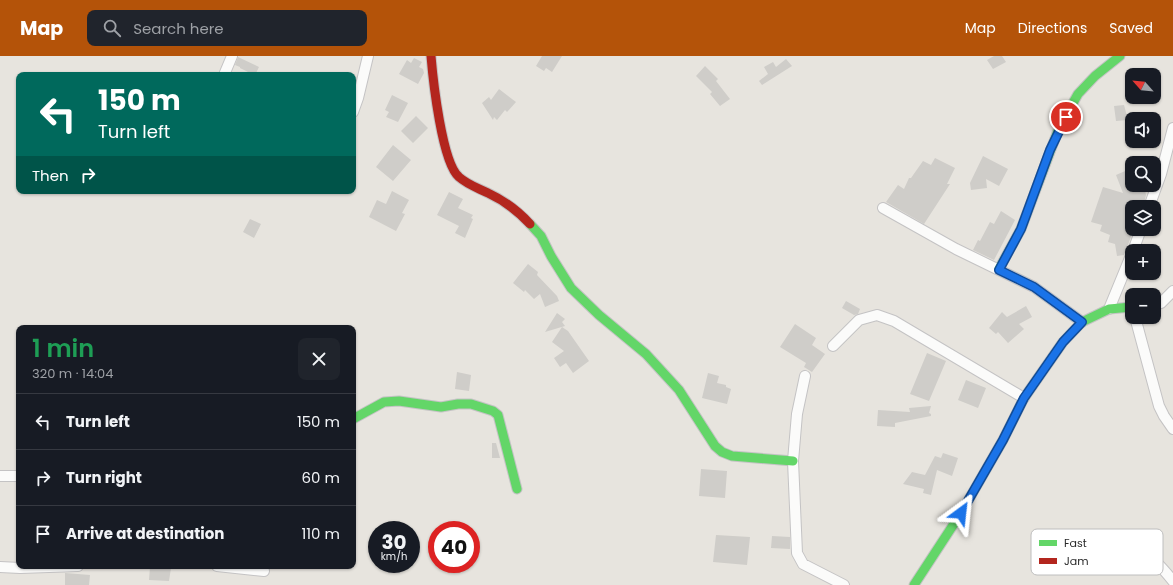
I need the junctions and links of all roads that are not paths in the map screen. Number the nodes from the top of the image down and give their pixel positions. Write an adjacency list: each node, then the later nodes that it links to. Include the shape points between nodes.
1 (231, 56): 5 (street)
2 (368, 56): 6 (street)
3 (431, 56): 23 (street, via 441,129 449,159 457,176 471,186 489,193 528,222 540,236 571,288 646,354 679,390 715,446 722,452 732,456)
4 (1120, 56): 11 (street, via 1078,94 1059,128 1021,229)
5 (225, 72)
6 (356, 104)
7 (1173, 128): 8 (street)
8 (1152, 200)
9 (883, 208): 11 (street)
10 (1125, 269): 15 (street)
11 (999, 270): 16 (street, via 1034,287)
12 (1173, 291): 13 (street)
13 (1161, 303)
14 (1125, 308): 15 (street)
15 (1109, 309): 16 (street)
16 (1082, 322): 20 (street, via 1063,342)
17 (1137, 324): 22 (street, via 1159,406)
18 (833, 346): 20 (street, via 858,320 878,315 894,321)
19 (805, 376): 23 (street, via 797,414)
20 (1024, 398): 34 (street, via 961,513)
21 (356, 417): 26 (street, via 384,402 399,401 441,407 471,404 493,411 498,415)
22 (1173, 429)
23 (793, 461): 33 (street, via 797,553 803,564)
24 (0, 476): 25 (street)
25 (16, 476)
26 (517, 489)
27 (0, 567): 28 (street)
28 (16, 568)
29 (245, 569): 31 (street)
30 (1163, 570): 32 (street)
31 (264, 571)
32 (1173, 581)
33 (844, 585)
34 (914, 585)

